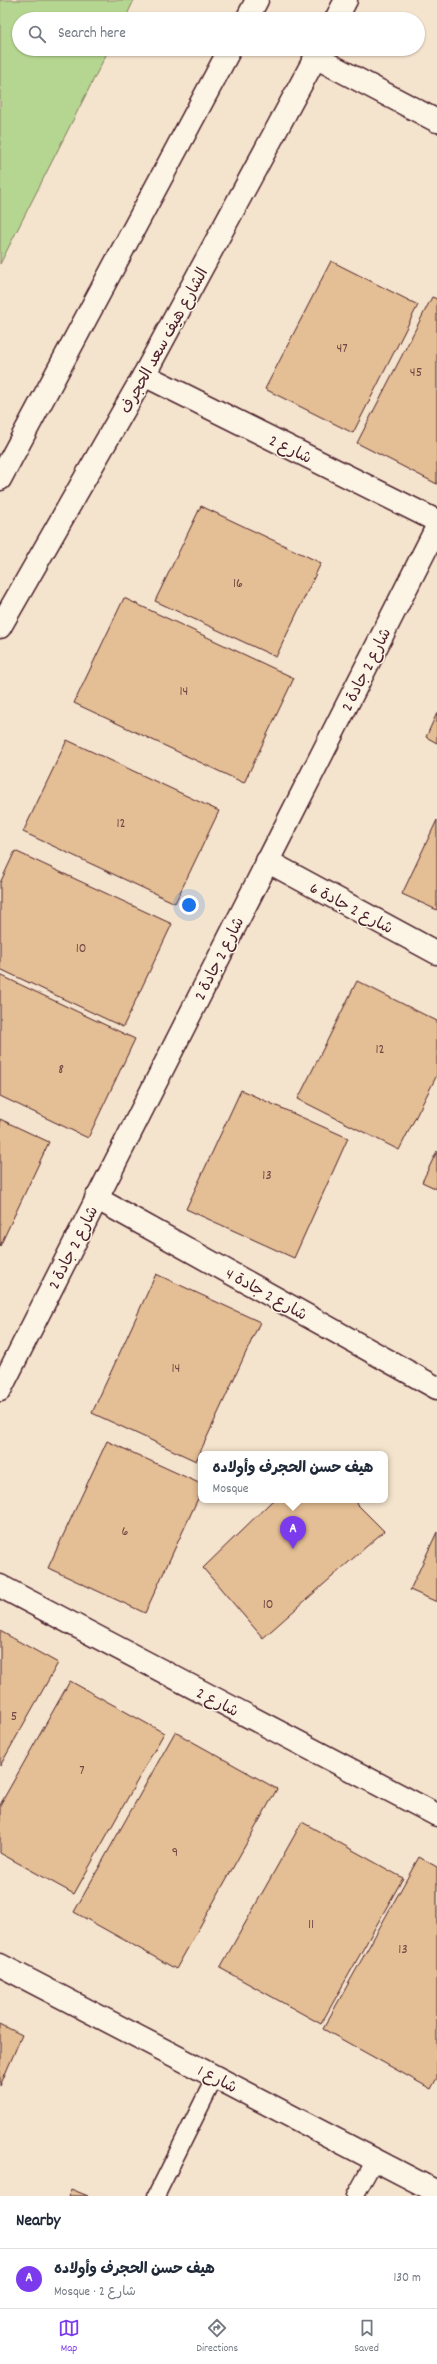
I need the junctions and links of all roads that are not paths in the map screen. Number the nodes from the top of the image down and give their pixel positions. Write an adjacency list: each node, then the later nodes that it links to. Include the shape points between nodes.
1 (258, 0): 3 (street)
2 (346, 0): 4 (street)
3 (251, 12)
4 (340, 12)
5 (226, 56): 10 (street)
6 (315, 56): 9 (street, الشارع هيف سعد الحجرف)
7 (322, 56): 8 (street)
8 (437, 121)
9 (144, 375): 11 (street, شارع 2); 13 (street, الشارع هيف سعد الحجرف)
10 (0, 480)
11 (437, 521)
12 (437, 527): 14 (street, شارع 2 جادة 2)
13 (0, 627)
14 (267, 861): 15 (street, شارع 2 جادة 6); 16 (street, شارع 2 جادة 2)
15 (437, 953)
16 (96, 1198): 17 (street, شارع 2 جادة 4); 18 (street, شارع 2 جادة 2)
17 (437, 1388)
18 (0, 1390)
19 (0, 1586): 20 (street, شارع 2)
20 (437, 1815)
21 (0, 1965): 22 (street, شارع 1)
22 (215, 2077): 23 (street, شارع 1); 25 (lane)
23 (375, 2160): 24 (street, شارع 1); 26 (lane)
24 (437, 2192)
25 (156, 2196)
26 (356, 2196)

